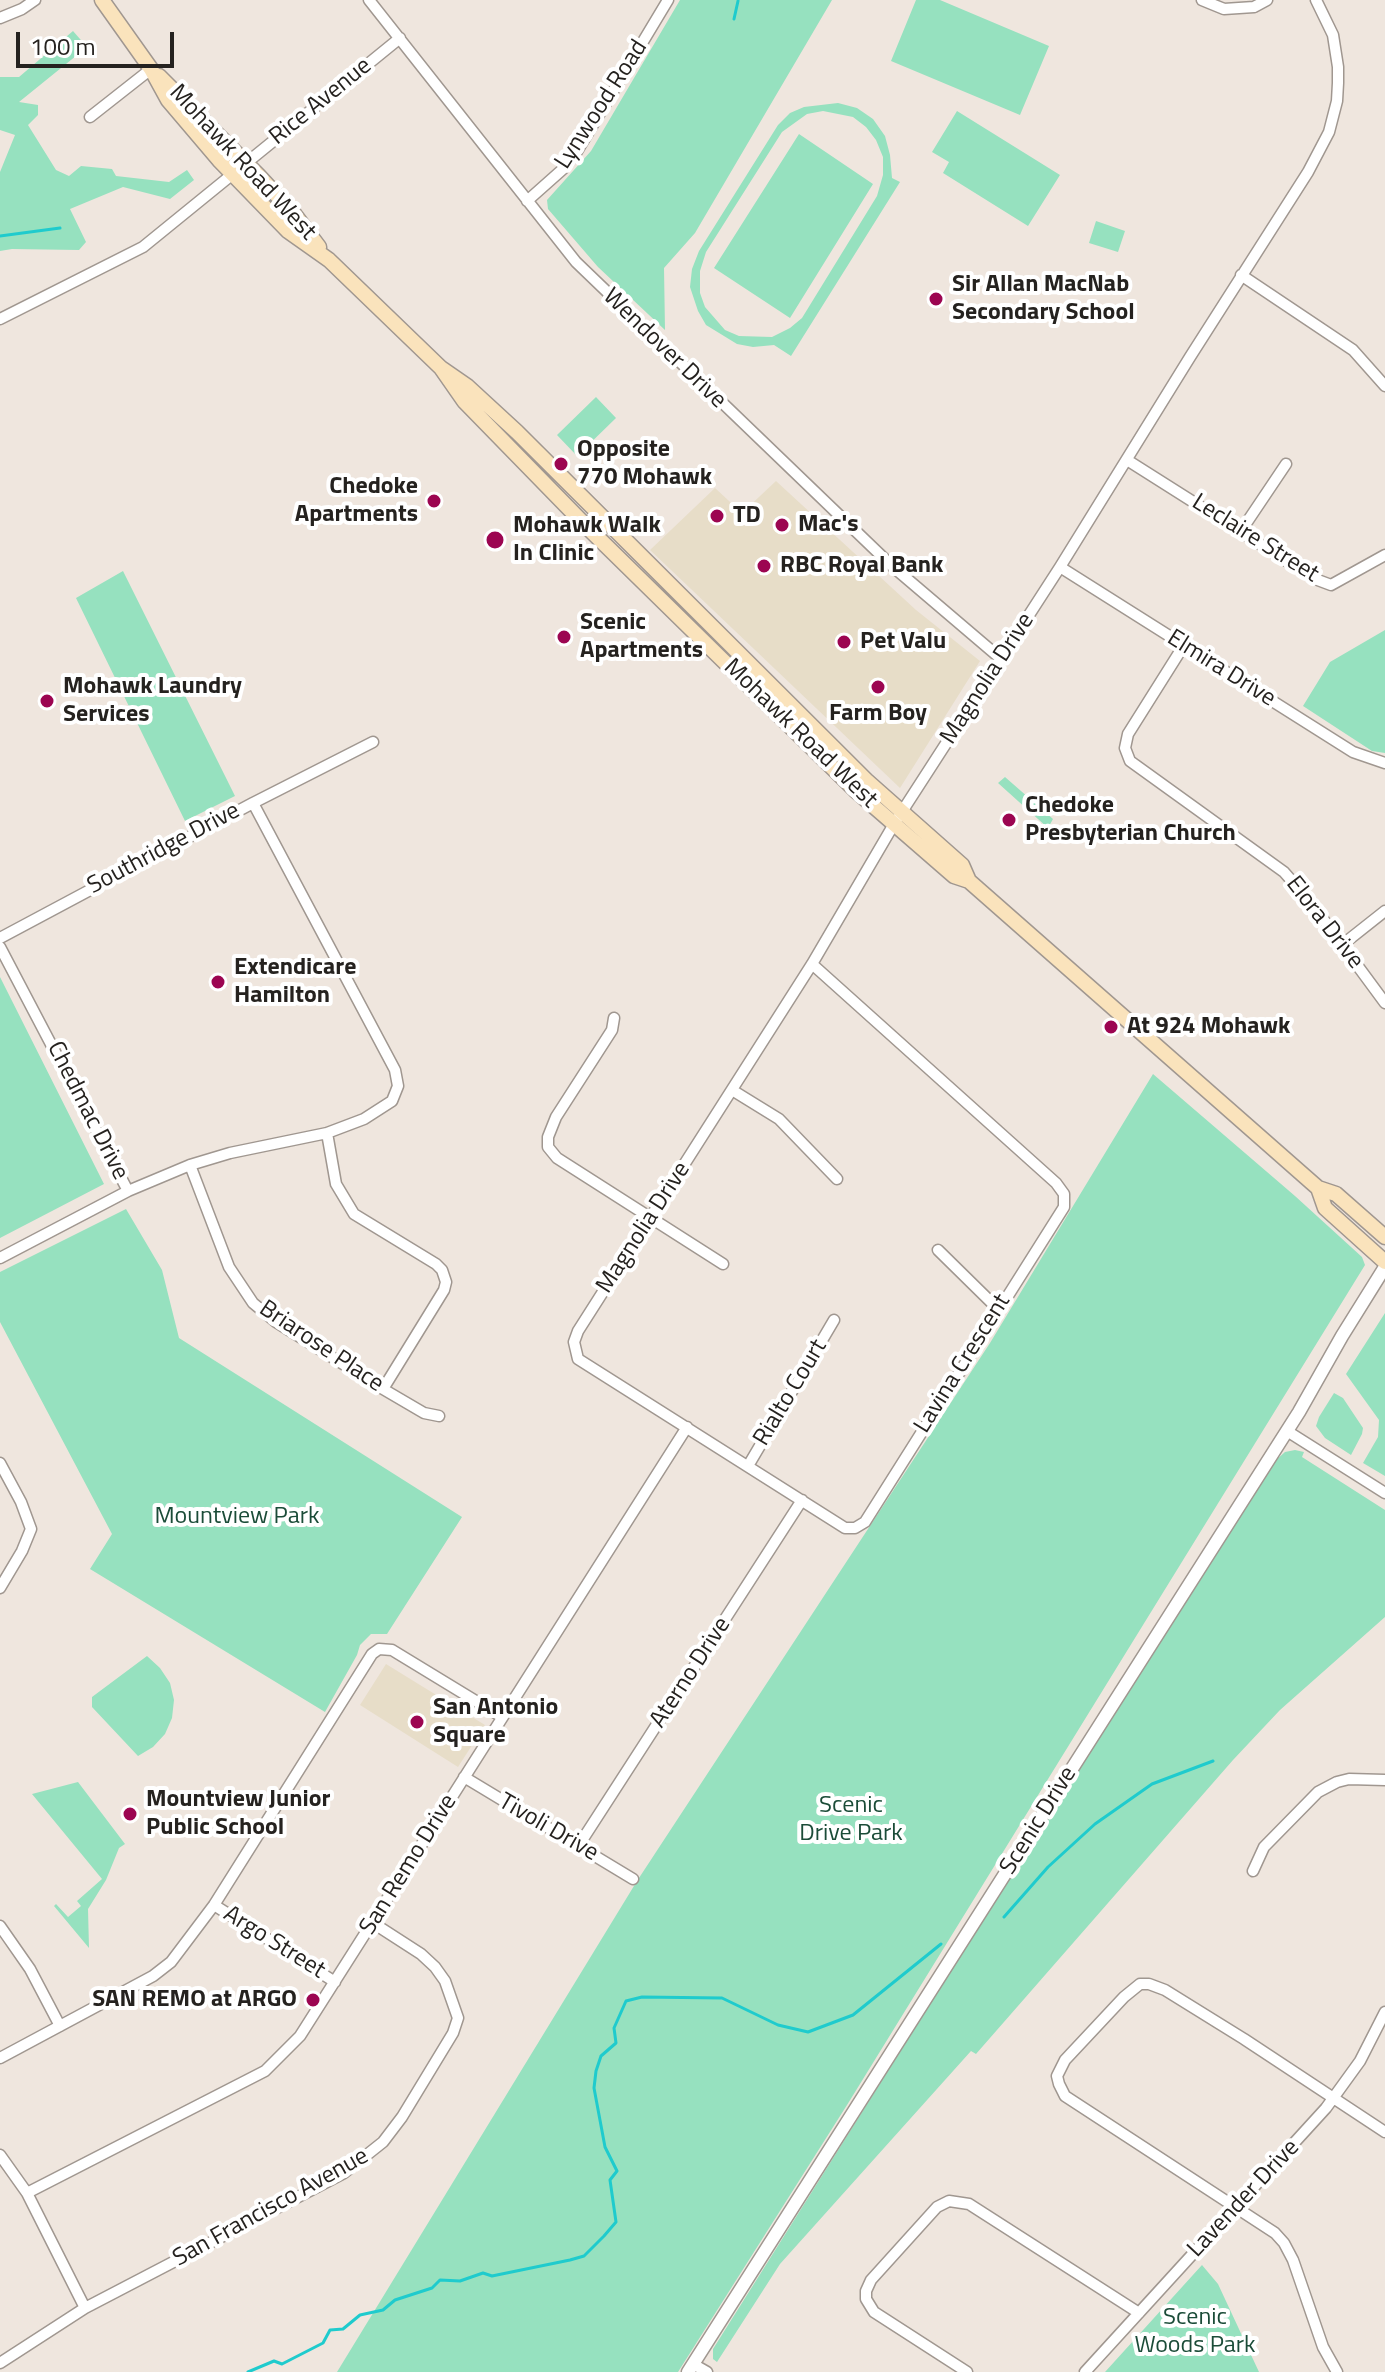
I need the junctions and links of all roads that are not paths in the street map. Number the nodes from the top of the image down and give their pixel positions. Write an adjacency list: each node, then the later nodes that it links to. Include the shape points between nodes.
1 (35, 0): 8 (street)
2 (102, 0): 10 (main road, Mohawk Road West)
3 (369, 0): 9 (street, Wendover Drive)
4 (668, 0): 14 (street, Lynwood Road, via 576,153)
5 (1202, 0): 6 (street, via 1224,9 1254,7)
6 (1267, 0)
7 (1316, 0): 16 (street, Magnolia Drive, via 1333,35 1338,67 1329,132)
8 (0, 18)
9 (400, 38): 12 (street, Rice Avenue); 14 (street, Wendover Drive)
10 (151, 69): 11 (street); 12 (main road, Mohawk Road West); 13 (main road, Mohawk Road West, via 168,100)
11 (90, 117)
12 (246, 163): 13 (street, Rice Avenue); 15 (main road, Mohawk Road West)
13 (232, 173): 15 (main road, Mohawk Road West, via 288,231); 17 (street, Rice Avenue, via 143,247)
14 (527, 201): 28 (street, Wendover Drive, via 576,262 644,331 892,566)
15 (329, 260): 18 (main road, Mohawk Road West)
16 (1241, 275): 19 (street, via 1353,350); 20 (street, Magnolia Drive)
17 (0, 319)
18 (441, 368): 25 (main road, Mohawk Road West, via 464,401); 26 (main road, Mohawk Road West, via 517,432)
19 (1385, 386)
20 (1127, 460): 22 (street, Leclaire Street); 24 (street, Magnolia Drive)
21 (1286, 464): 22 (street)
22 (1241, 531): 23 (street, Leclaire Street, via 1331,585)
23 (1385, 555)
24 (1060, 567): 27 (street, Elmira Drive); 28 (street, Magnolia Drive)
25 (652, 591): 26 (main road); 32 (main road, Mohawk Road West, via 855,790)
26 (681, 595): 32 (main road, Mohawk Road West)
27 (1184, 645): 30 (street, Elmira Drive, via 1353,752); 35 (street, Elora Drive, via 1128,734 1125,748 1130,761 1284,872)
28 (1000, 658): 32 (street, Magnolia Drive)
29 (373, 742): 31 (street)
30 (1385, 763)
31 (253, 803): 34 (street, Southridge Drive); 41 (street, Southridge Drive, via 395,1070 398,1086 392,1101)
32 (899, 818): 37 (street, Magnolia Drive); 44 (main road, Mohawk Road West, via 962,865 969,881)
33 (1385, 911): 35 (street)
34 (0, 938)
35 (1342, 945): 38 (street, Elora Drive)
36 (0, 947): 45 (street, Chedmac Drive)
37 (812, 964): 40 (street, Magnolia Drive); 52 (street, Lavina Crescent, via 1064,1194 1064,1207)
38 (1385, 1003)
39 (614, 1018): 46 (street, via 612,1030 556,1117 548,1147)
40 (732, 1090): 43 (street, via 779,1119); 46 (street, Magnolia Drive)
41 (327, 1133): 42 (street, Southridge Drive); 55 (street, via 336,1184 354,1214 436,1264 446,1282)
42 (190, 1165): 45 (street, Southridge Drive); 55 (street, Briarose Place, via 229,1267 253,1303)
43 (837, 1179)
44 (1318, 1188): 47 (main road, Mohawk Road West, via 1336,1194); 51 (main road, Mohawk Road West, via 1325,1208)
45 (128, 1191): 49 (street, Chedmac Drive)
46 (651, 1218): 50 (street); 54 (street, Magnolia Drive)
47 (1385, 1237)
48 (938, 1250): 52 (street)
49 (0, 1258)
50 (723, 1264)
51 (1385, 1264): 58 (street, Scenic Drive)
52 (998, 1309): 62 (street, Lavina Crescent, via 865,1522 845,1528)
53 (834, 1320): 60 (street, Rialto Court)
54 (574, 1342): 57 (street, Lavina Crescent, via 578,1359)
55 (383, 1389): 56 (street, Briarose Place)
56 (439, 1416)
57 (687, 1427): 60 (street, Lavina Crescent); 64 (street, San Remo Drive)
58 (1287, 1431): 61 (street); 85 (street, Scenic Drive)
59 (0, 1463): 63 (street, via 31,1529)
60 (748, 1466): 62 (street, Lavina Crescent)
61 (1385, 1493)
62 (802, 1500): 67 (street, Aterno Drive)
63 (0, 1588)
64 (502, 1717): 65 (street, San Remo Drive); 70 (street, via 392,1650 379,1649)
65 (464, 1777): 67 (street, Tivoli Drive); 71 (street, San Remo Drive)
66 (1385, 1780): 68 (street, via 1349,1779 1318,1792 1264,1847)
67 (579, 1845): 69 (street, Tivoli Drive)
68 (1253, 1871)
69 (633, 1879)
70 (214, 1905): 73 (street, Argo Street); 75 (street, via 171,1962)
71 (373, 1923): 73 (street, San Remo Drive); 82 (street, San Francisco Avenue, via 435,1967 458,2018 393,2129 376,2150 344,2173)
72 (0, 1926): 75 (street)
73 (335, 1982): 80 (street, San Remo Drive, via 300,2036 265,2071)
74 (1385, 2012): 77 (street, Lavender Drive)
75 (60, 2026): 76 (street)
76 (0, 2058)
77 (1334, 2098): 78 (street); 81 (street, Lavender Drive); 81 (street, via 1149,1984 1132,1989 1065,2060 1057,2076 1065,2096)
78 (1385, 2132)
79 (0, 2155): 80 (street)
80 (27, 2193): 82 (street)
81 (1237, 2206): 83 (street, Lavender Drive); 89 (street, via 1284,2243)
82 (85, 2308): 84 (street, San Francisco Avenue)
83 (1139, 2313): 87 (street, via 969,2204 949,2201 937,2207 871,2280 866,2299 874,2312); 88 (street, Lavender Drive)
84 (0, 2363)
85 (690, 2368): 86 (street)
86 (707, 2372)
87 (967, 2372)
88 (1085, 2372)
89 (1337, 2372)

